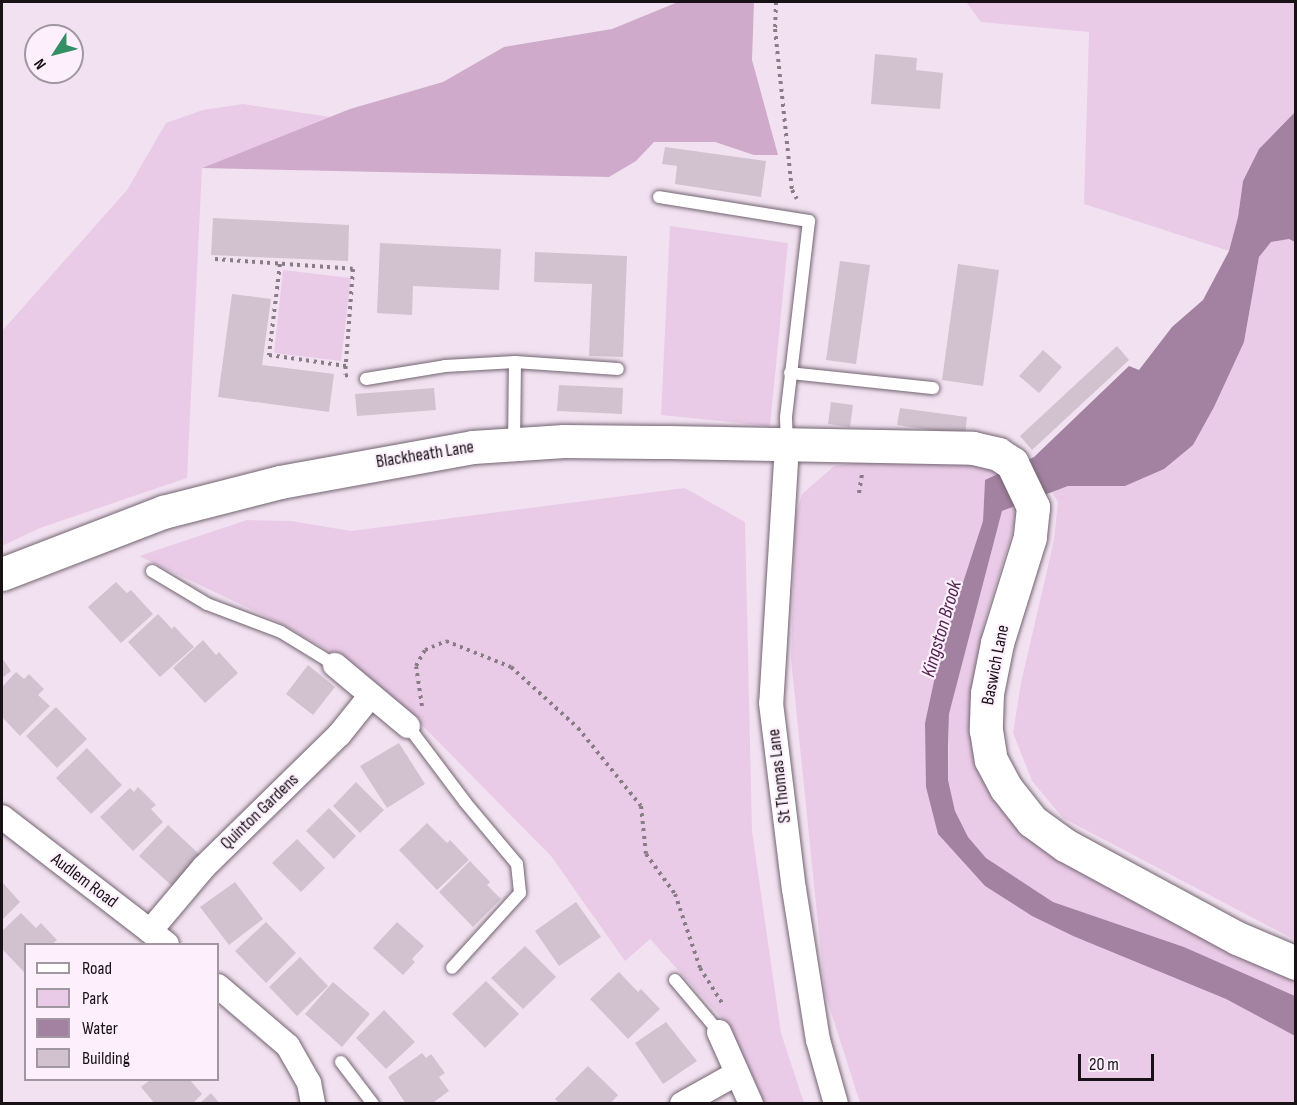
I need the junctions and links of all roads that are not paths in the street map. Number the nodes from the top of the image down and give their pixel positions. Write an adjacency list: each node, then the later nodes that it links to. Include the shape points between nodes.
1 (659, 196): 4 (lane, via 809,221)
2 (514, 362): 3 (lane); 5 (lane, via 445,366); 7 (lane)
3 (618, 369)
4 (790, 373): 6 (lane); 8 (lane)
5 (366, 380)
6 (933, 388)
7 (514, 443): 8 (street, Blackheath Lane); 11 (street, Blackheath Lane, via 368,464 280,482 163,512)
8 (787, 445): 9 (street, Blackheath Lane); 28 (street, St Thomas Lane, via 771,703 814,1017)
9 (864, 446): 17 (street, Baswich Lane, via 973,448 998,454 1012,463 1033,507 1030,537 987,693 986,730 991,760 1006,788 1032,821 1065,845 1237,938)
10 (152, 571): 12 (lane, via 207,604 281,632)
11 (2, 574)
12 (335, 665): 13 (street)
13 (371, 695): 14 (street); 16 (street, Quinton Gardens, via 339,735 204,867)
14 (408, 726): 18 (lane, via 517,864 520,893)
15 (2, 817): 16 (street, Audlem Road)
16 (158, 938)
17 (1296, 963)
18 (452, 968)
19 (675, 980): 21 (lane)
20 (219, 987): 24 (street, via 288,1046 309,1083)
21 (719, 1032): 23 (street)
22 (341, 1062): 25 (lane)
23 (736, 1074): 26 (street); 27 (street)
24 (313, 1104)
25 (373, 1104)
26 (682, 1104)
27 (751, 1104)
28 (836, 1104)

